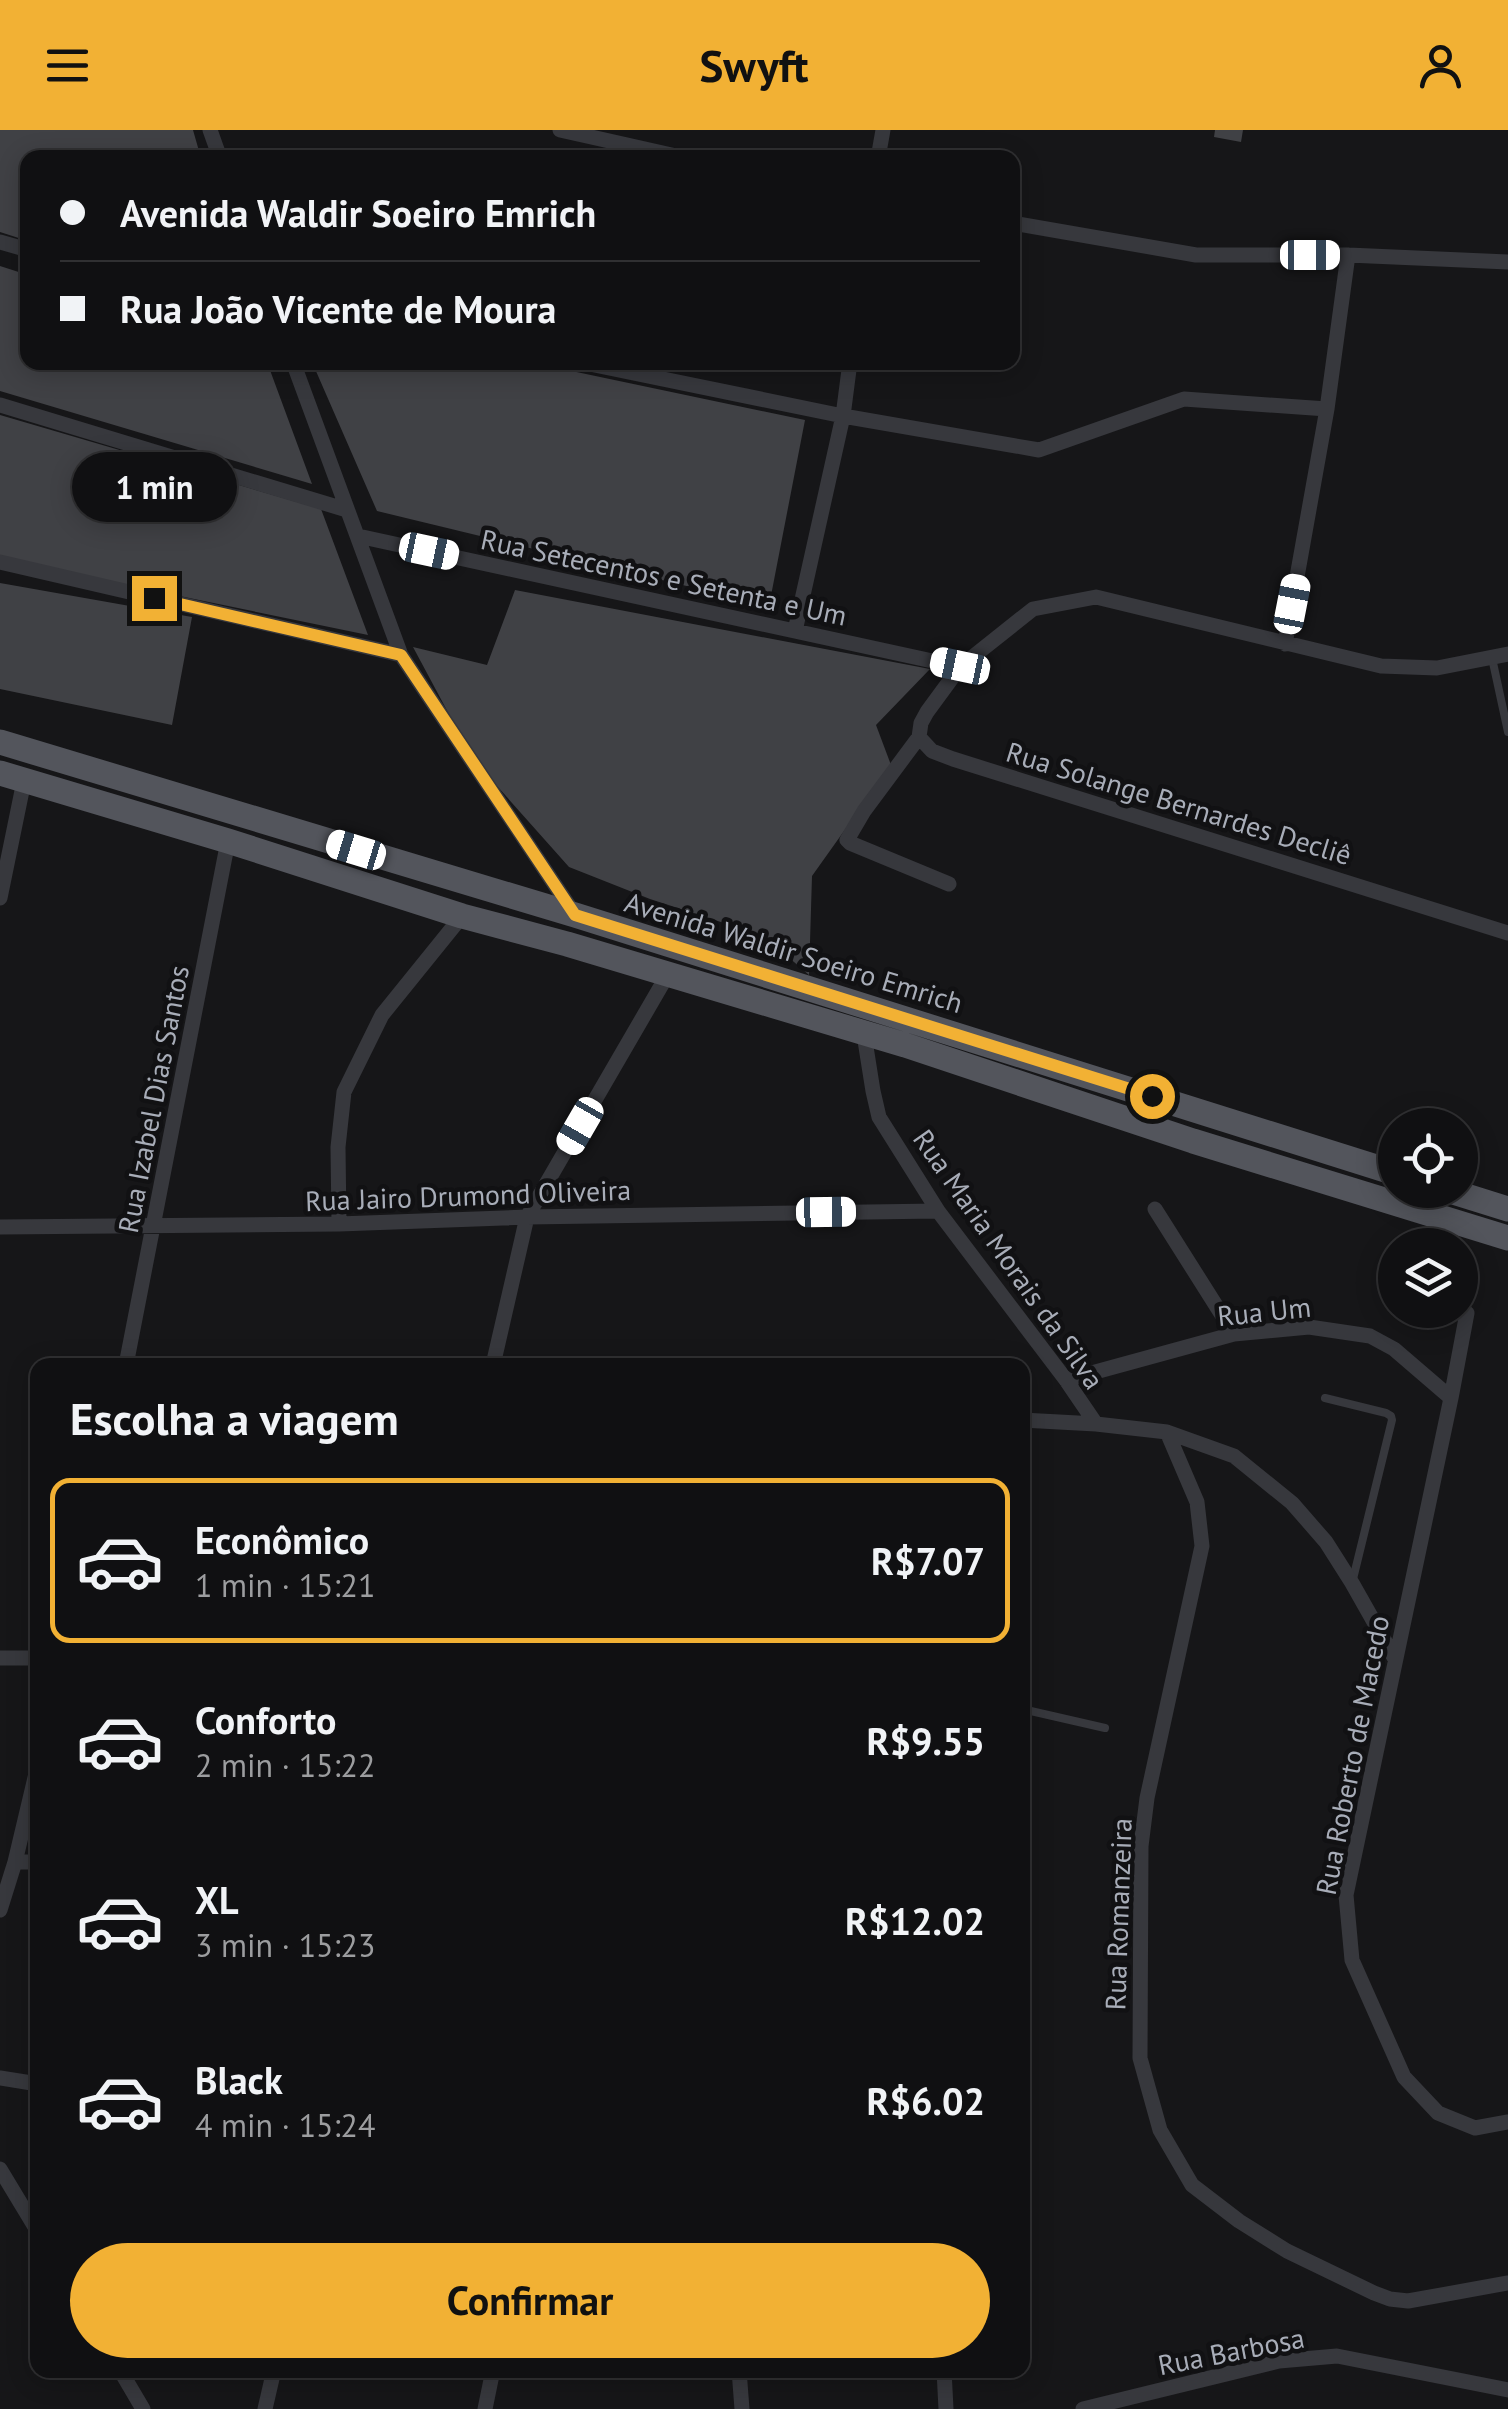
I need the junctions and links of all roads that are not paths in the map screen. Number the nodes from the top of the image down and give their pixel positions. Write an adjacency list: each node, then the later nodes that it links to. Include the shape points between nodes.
1 (560, 130): 2 (street)
2 (649, 150)
3 (1020, 224): 4 (street, via 1196,255)
4 (1348, 256): 5 (street); 10 (street)
5 (1508, 262)
6 (297, 370): 12 (street)
7 (619, 370): 11 (street)
8 (849, 370): 11 (street)
9 (0, 405): 12 (street)
10 (1327, 409): 11 (street, via 1184,399 1039,450); 16 (street)
11 (843, 416): 15 (street)
12 (347, 510): 13 (street)
13 (358, 536): 15 (street, Rua Setecentos e Setenta e Um); 17 (street)
14 (0, 562): 17 (street)
15 (795, 630): 19 (street, Rua Setecentos e Setenta e Um)
16 (1285, 644): 18 (street, via 1381,666 1437,668); 19 (street, via 1096,597 1034,610)
17 (401, 655): 27 (street)
18 (1500, 656): 20 (lane)
19 (960, 666): 21 (street, via 926,712)
20 (1508, 732)
21 (919, 737): 25 (street, via 847,840); 29 (street, Rua Solange Bernardes Decliê, via 932,751 953,758)
22 (0, 742): 27 (main road, Avenida Waldir Soeiro Emrich)
23 (12, 777): 24 (main road, Avenida Waldir Soeiro Emrich); 26 (street)
24 (228, 842): 28 (main road, Avenida Waldir Soeiro Emrich); 40 (street, Rua Izabel Dias Santos)
25 (949, 884)
26 (0, 898)
27 (575, 915): 31 (main road, Avenida Waldir Soeiro Emrich)
28 (462, 916): 30 (main road, Avenida Waldir Soeiro Emrich); 39 (street, via 382,1015 344,1092)
29 (1508, 933)
30 (668, 974): 32 (main road, Avenida Waldir Soeiro Emrich); 38 (street)
31 (858, 1006): 32 (street, Rua Maria Morais da Silva); 33 (main road, Avenida Waldir Soeiro Emrich)
32 (864, 1033): 36 (street, Rua Maria Morais da Silva, via 880,1117); 42 (main road, Avenida Waldir Soeiro Emrich)
33 (1378, 1169)
34 (1478, 1200): 37 (main road)
35 (1155, 1209): 44 (street)
36 (938, 1210): 38 (street, Rua Jairo Drumond Oliveira); 47 (street, Rua Maria Morais da Silva)
37 (1508, 1210)
38 (526, 1217): 39 (street, Rua Jairo Drumond Oliveira); 46 (street)
39 (338, 1224): 40 (street, Rua Jairo Drumond Oliveira)
40 (154, 1227): 41 (street, Rua Jairo Drumond Oliveira); 45 (street, Rua Izabel Dias Santos)
41 (0, 1228)
42 (1508, 1238)
43 (1464, 1328): 49 (street, Rua Roberto de Macedo)
44 (1234, 1334): 47 (street, Rua Um); 49 (street, Rua Um, via 1310,1327 1370,1336)
45 (127, 1358)
46 (495, 1358)
47 (1066, 1380): 51 (street, Rua Maria Morais da Silva)
48 (1326, 1398): 53 (lane, via 1392,1420)
49 (1451, 1398): 56 (street, Rua Roberto de Macedo)
50 (1030, 1420): 51 (street)
51 (1096, 1424): 52 (street)
52 (1167, 1432): 53 (street, via 1234,1456 1292,1503); 68 (street, Rua Romanzeira, via 1197,1502 1202,1546 1140,1846 1140,2058 1160,2130 1192,2185 1239,2222 1374,2293 1408,2301)
53 (1352, 1582): 56 (street)
54 (0, 1658): 55 (street)
55 (30, 1658)
56 (1395, 1659): 65 (street, Rua Roberto de Macedo, via 1346,1894 1352,1960 1404,2077 1438,2113 1475,2128)
57 (1030, 1711): 58 (lane)
58 (1105, 1728)
59 (30, 1798): 60 (street)
60 (15, 1862): 61 (street); 62 (street)
61 (30, 1862)
62 (0, 1910)
63 (0, 2078): 64 (street)
64 (30, 2083)
65 (1508, 2122)
66 (0, 2169): 67 (street)
67 (30, 2219)
68 (1508, 2283)
69 (125, 2378): 75 (street)
70 (272, 2378): 76 (street)
71 (492, 2378): 77 (street)
72 (740, 2378): 78 (street)
73 (944, 2378): 79 (street)
74 (1508, 2390): 80 (street, Rua Barbosa, via 1338,2356 1279,2361)
75 (143, 2409)
76 (264, 2409)
77 (486, 2409)
78 (742, 2409)
79 (946, 2409)
80 (1083, 2409)

